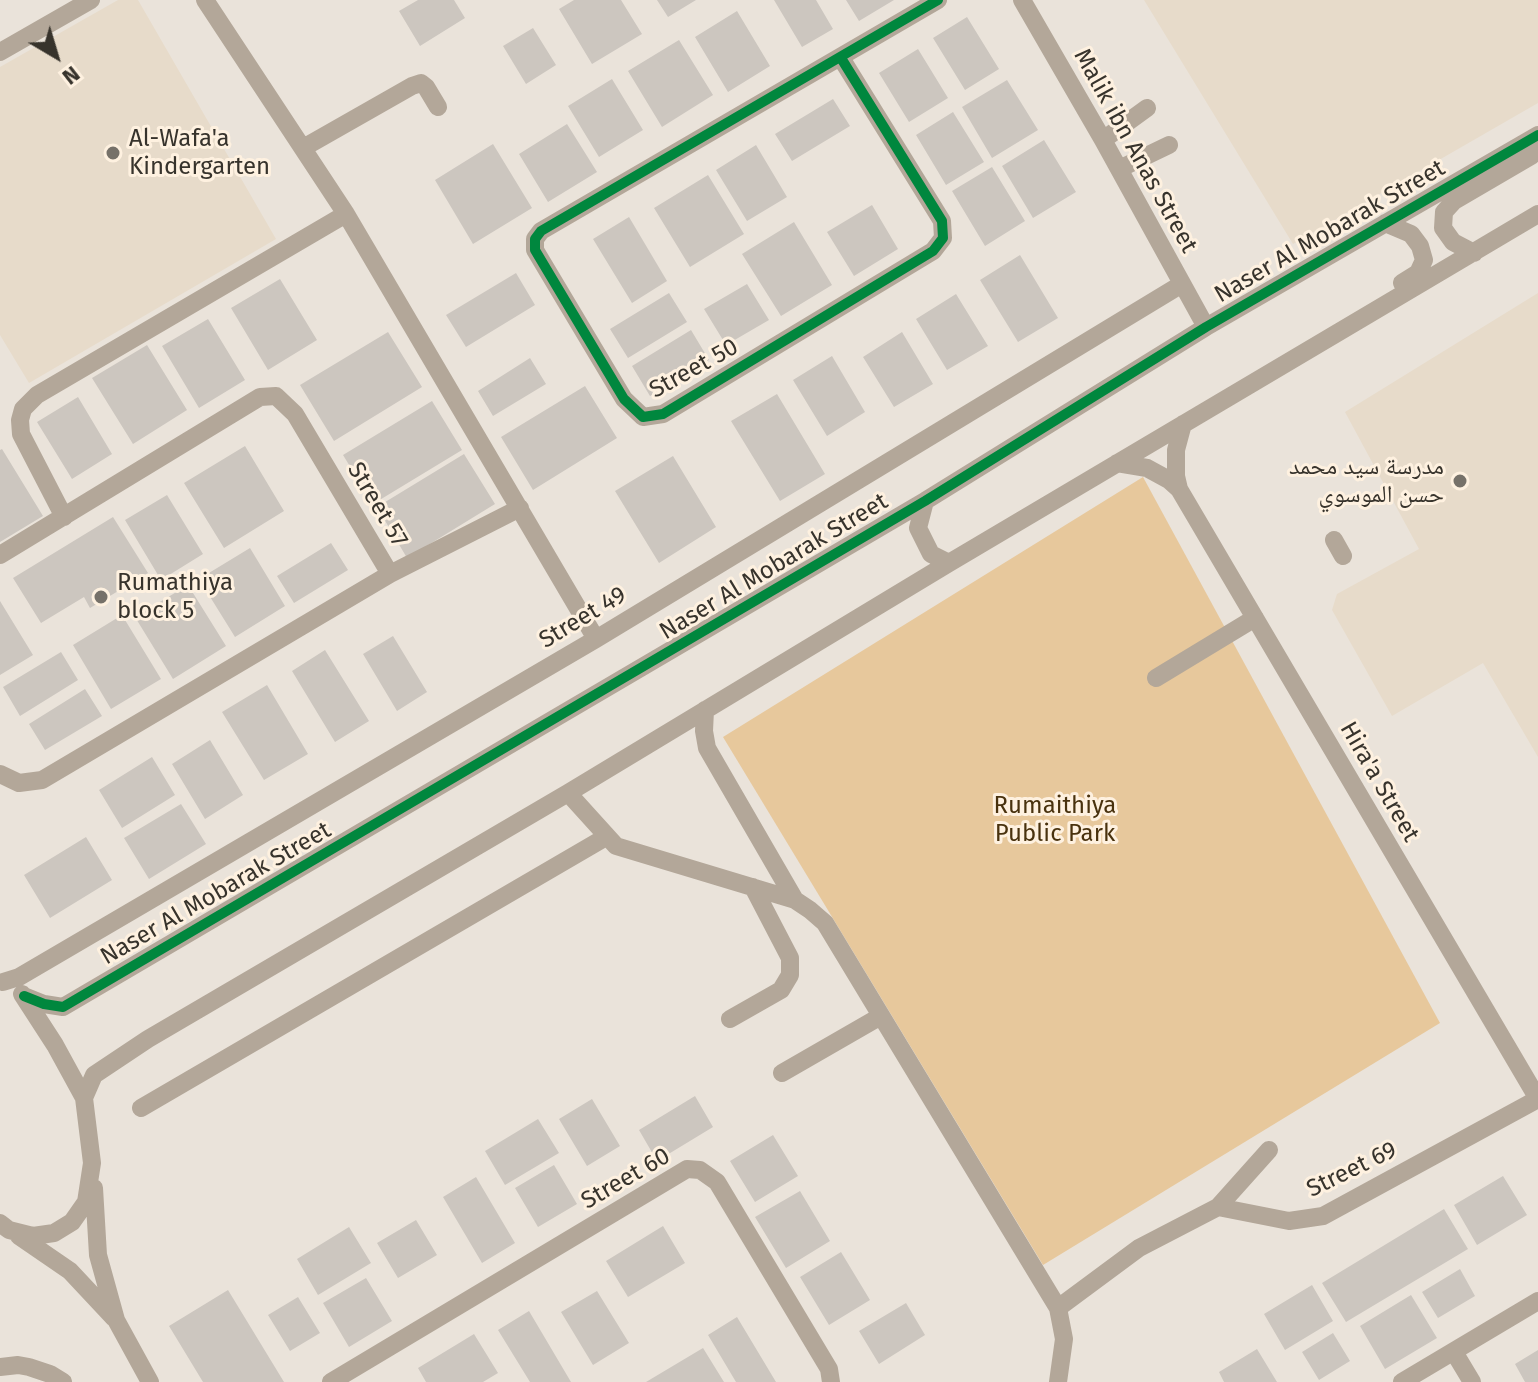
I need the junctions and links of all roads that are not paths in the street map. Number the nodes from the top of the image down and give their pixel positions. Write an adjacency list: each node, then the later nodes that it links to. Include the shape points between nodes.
1 (91, 0): 5 (street)
2 (205, 0): 12 (street)
3 (938, 0): 6 (street, Street 50)
4 (1022, 0): 10 (street, Malik ibn Anas Street)
5 (0, 52)
6 (841, 58): 6 (street, Street 50, via 535,239 535,250 624,399 643,417 663,414 933,251 943,238 942,221)
7 (438, 107): 12 (street, via 421,83)
8 (1147, 108): 10 (street)
9 (1538, 135): 17 (street, Naser Al Mobarak Street)
10 (1103, 140): 14 (street, Malik ibn Anas Street)
11 (1169, 145): 14 (street)
12 (303, 148): 15 (street)
13 (1538, 148): 18 (street, via 1444,212 1443,228 1453,242)
14 (1119, 169): 19 (street, Malik ibn Anas Street)
15 (346, 214): 26 (street); 27 (street, via 37,395 23,409 21,434)
16 (1538, 214): 18 (street)
17 (1385, 223): 20 (street, via 1411,234 1424,260 1418,273 1382,297); 21 (street, Naser Al Mobarak Street)
18 (1474, 253): 20 (street)
19 (1182, 284): 21 (street, Malik ibn Anas Street); 32 (street, Street 49)
20 (1368, 315): 22 (street)
21 (1206, 327): 25 (street, Naser Al Mobarak Street)
22 (1183, 424): 23 (street); 24 (street, Hira'a Street, via 1175,463)
23 (1117, 463): 24 (street, Hira'a Street, via 1147,468); 29 (street)
24 (1179, 489): 31 (street, Hira'a Street)
25 (925, 501): 29 (street, via 918,528 931,554); 41 (street, Naser Al Mobarak Street, via 63,1007)
26 (520, 508): 30 (street); 32 (street)
27 (64, 517): 28 (street, Street 57); 30 (street, Street 57, via 260,397 276,396 295,414)
28 (0, 555)
29 (949, 563): 34 (street)
30 (390, 574): 35 (street, Street 57, via 42,780 19,783)
31 (1255, 618): 33 (street); 46 (street, Hira'a Street)
32 (596, 639): 40 (street, Street 49, via 19,977)
33 (1156, 678)
34 (705, 710): 36 (street); 39 (street, via 707,748)
35 (0, 774)
36 (568, 793): 37 (street); 45 (street, via 148,1039 94,1075)
37 (606, 837): 38 (street, via 628,851); 47 (street)
38 (753, 887): 39 (street); 43 (street, via 790,958 790,975 781,990)
39 (795, 900): 42 (street, via 825,923)
40 (2, 981): 41 (street)
41 (24, 996): 45 (street)
42 (881, 1016): 44 (street); 53 (street)
43 (730, 1019)
44 (782, 1073)
45 (84, 1098): 49 (street)
46 (1538, 1099): 50 (street, Street 69, via 1323,1216 1289,1221)
47 (141, 1108)
48 (1269, 1150): 50 (street)
49 (92, 1163): 51 (street, via 86,1202 72,1222 54,1233 33,1236); 54 (street, via 98,1255)
50 (1218, 1207): 53 (street, via 1139,1248)
51 (4, 1226): 54 (street, via 70,1271)
52 (1538, 1301): 55 (street)
53 (1058, 1308): 63 (street, via 1064,1339)
54 (116, 1320): 59 (street)
55 (1454, 1352): 64 (street); 65 (street)
56 (360, 1365): 60 (street, Street 60); 61 (street); 62 (street, Street 60, via 687,1169 700,1170 717,1182 829,1369)
57 (0, 1367): 58 (street, via 29,1367)
58 (63, 1382)
59 (150, 1382)
60 (331, 1382)
61 (371, 1382)
62 (831, 1382)
63 (1058, 1382)
64 (1402, 1382)
65 (1472, 1382)

